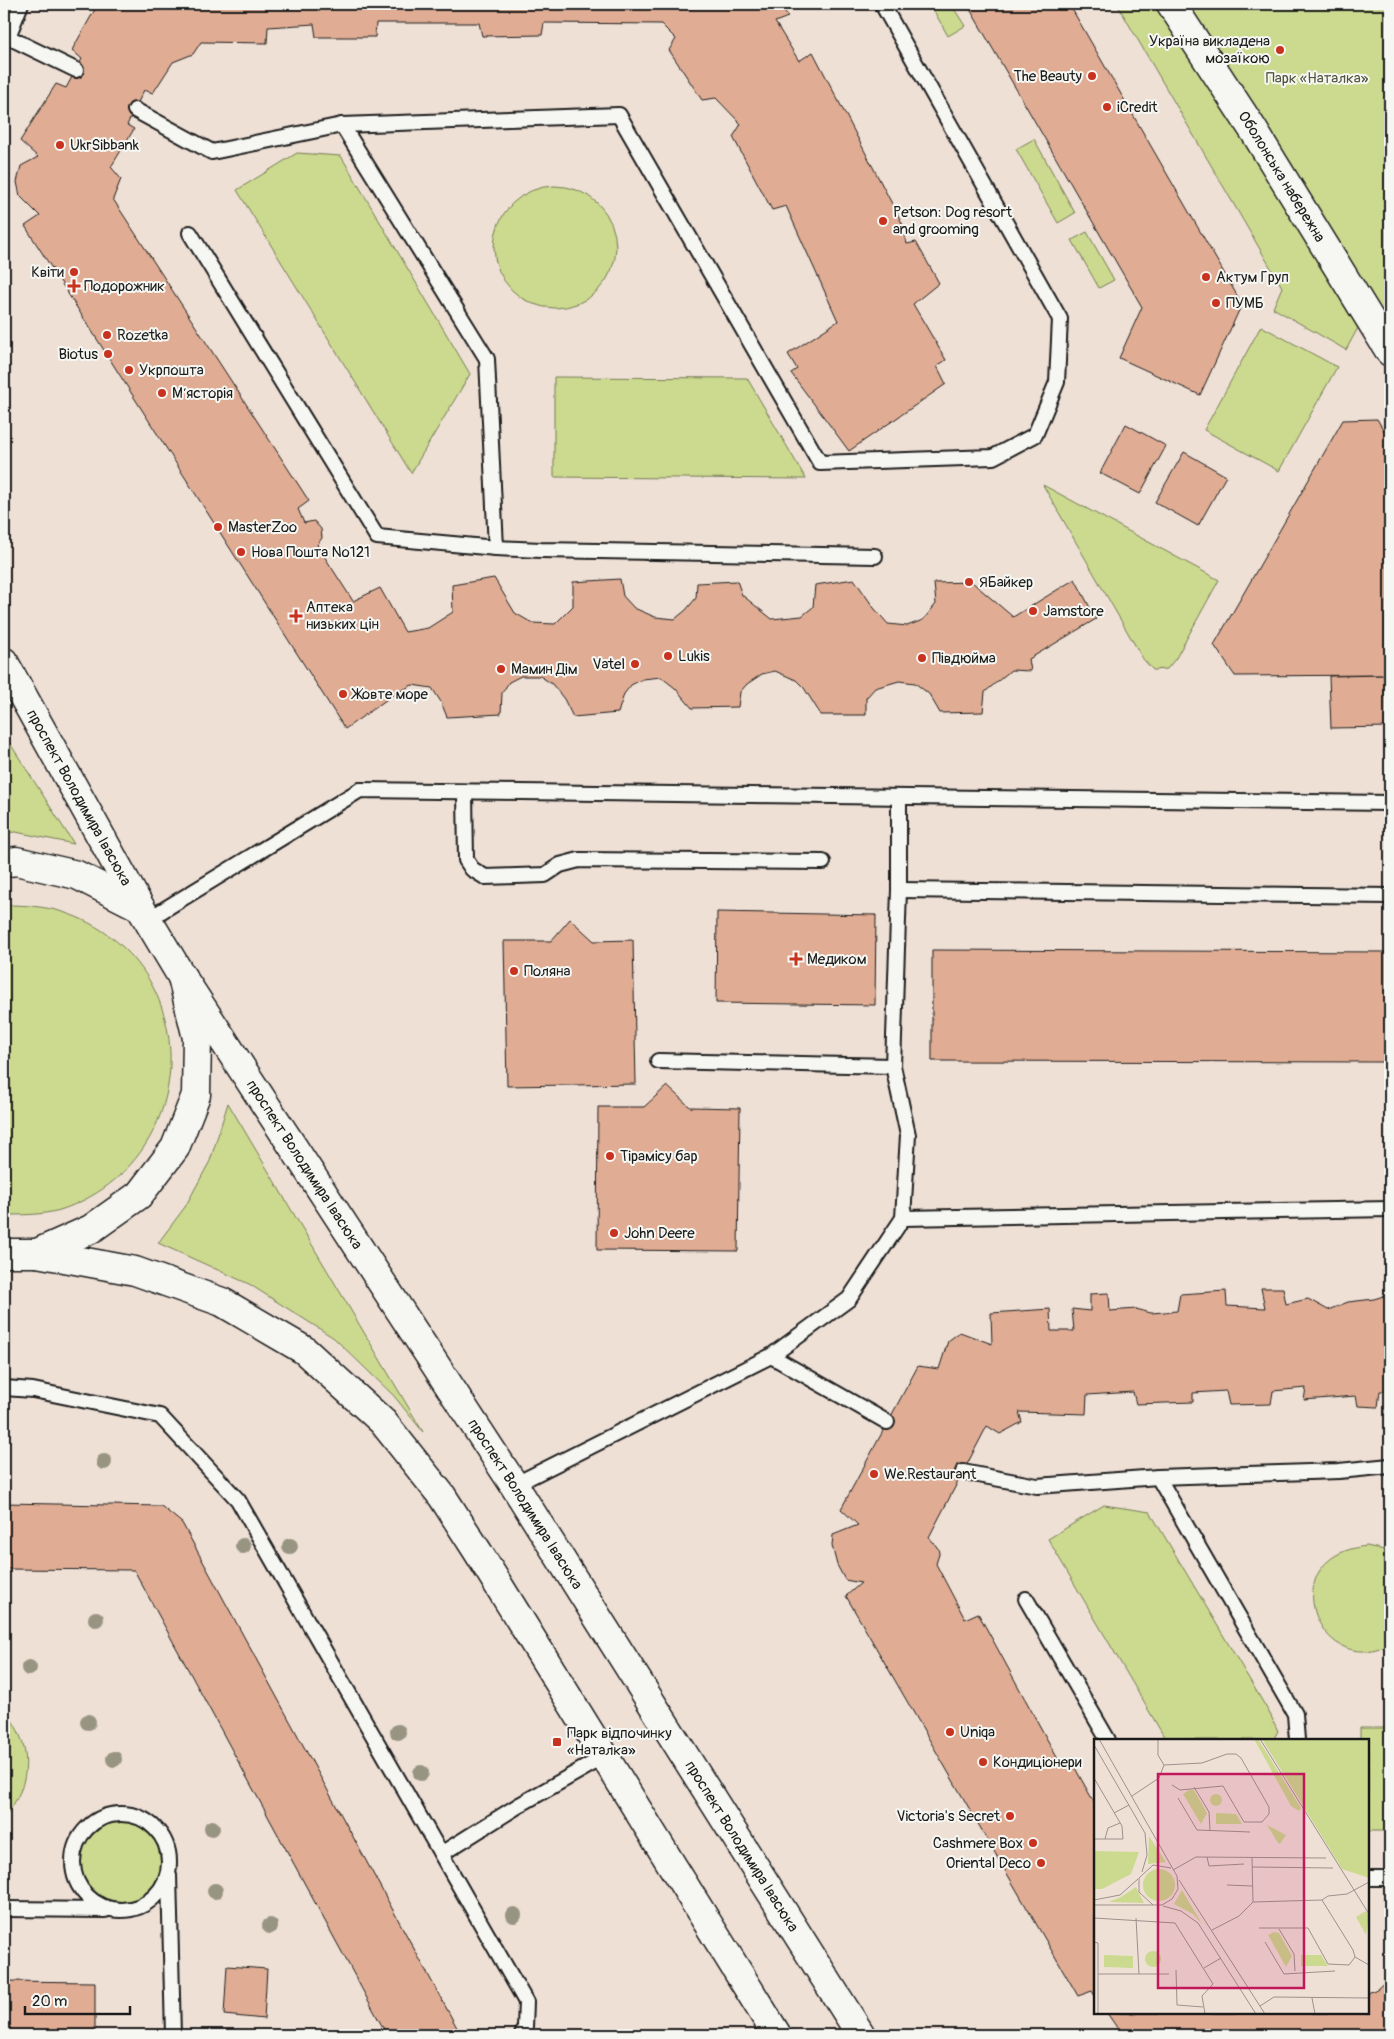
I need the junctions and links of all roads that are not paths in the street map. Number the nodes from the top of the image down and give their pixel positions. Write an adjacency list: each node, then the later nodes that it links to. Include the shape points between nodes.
1 (21, 4): 4 (lane)
2 (882, 4): 7 (lane, via 1060,319 1057,382 1035,435 993,457 820,463 619,115)
3 (1171, 4): 9 (main road, Оболонська набережна)
4 (6, 39): 5 (lane)
5 (76, 70)
6 (135, 110): 7 (lane, via 212,152)
7 (342, 125): 10 (lane, via 487,359)
8 (190, 233): 10 (lane, via 377,537)
9 (1390, 352)
10 (496, 548): 11 (lane)
11 (875, 556)
12 (4, 662): 20 (main road, проспект Володимира Івасюка)
13 (465, 792): 14 (lane); 16 (lane, via 466,860 472,869 485,877 545,876 560,865 579,860); 20 (lane, via 360,790)
14 (899, 798): 15 (lane); 18 (lane)
15 (1390, 803)
16 (823, 862)
17 (4, 863): 20 (main road, via 16,862 77,876)
18 (899, 890): 19 (lane); 23 (lane)
19 (1390, 896)
20 (143, 913): 21 (main road, проспект Володимира Івасюка)
21 (182, 977): 27 (main road, via 197,1038 196,1095 175,1148 139,1195 91,1229); 34 (main road, проспект Володимира Івасюка)
22 (658, 1061): 23 (lane)
23 (893, 1066): 25 (lane, via 908,1136)
24 (1390, 1209): 25 (lane)
25 (902, 1218): 28 (lane, via 849,1299)
26 (4, 1253): 27 (main road)
27 (37, 1253): 38 (main road, via 135,1271 222,1302 304,1350 384,1422 442,1496)
28 (770, 1356): 30 (lane); 34 (lane)
29 (4, 1388): 39 (lane, via 33,1390 160,1416 238,1500)
30 (887, 1422)
31 (1390, 1466): 33 (lane, via 1339,1471)
32 (963, 1472): 33 (lane, via 1038,1486)
33 (1158, 1477): 37 (lane, via 1295,1714)
34 (514, 1485): 48 (main road, проспект Володимира Івасюка)
35 (1026, 1600): 36 (lane)
36 (1107, 1739)
37 (1297, 1739)
38 (604, 1757): 39 (lane); 47 (main road)
39 (441, 1854): 46 (lane, via 526,2002)
40 (168, 1869): 44 (lane, via 164,1884 154,1897 141,1906); 44 (lane, via 168,1854 163,1840 154,1827 141,1818 109,1815 94,1822 82,1833 72,1863 75,1879 83,1893); 45 (lane)
41 (1369, 1878): 42 (lane)
42 (1390, 1878)
43 (4, 1908): 44 (lane)
44 (110, 1910)
45 (173, 2035)
46 (522, 2035)
47 (777, 2035)
48 (861, 2035)

